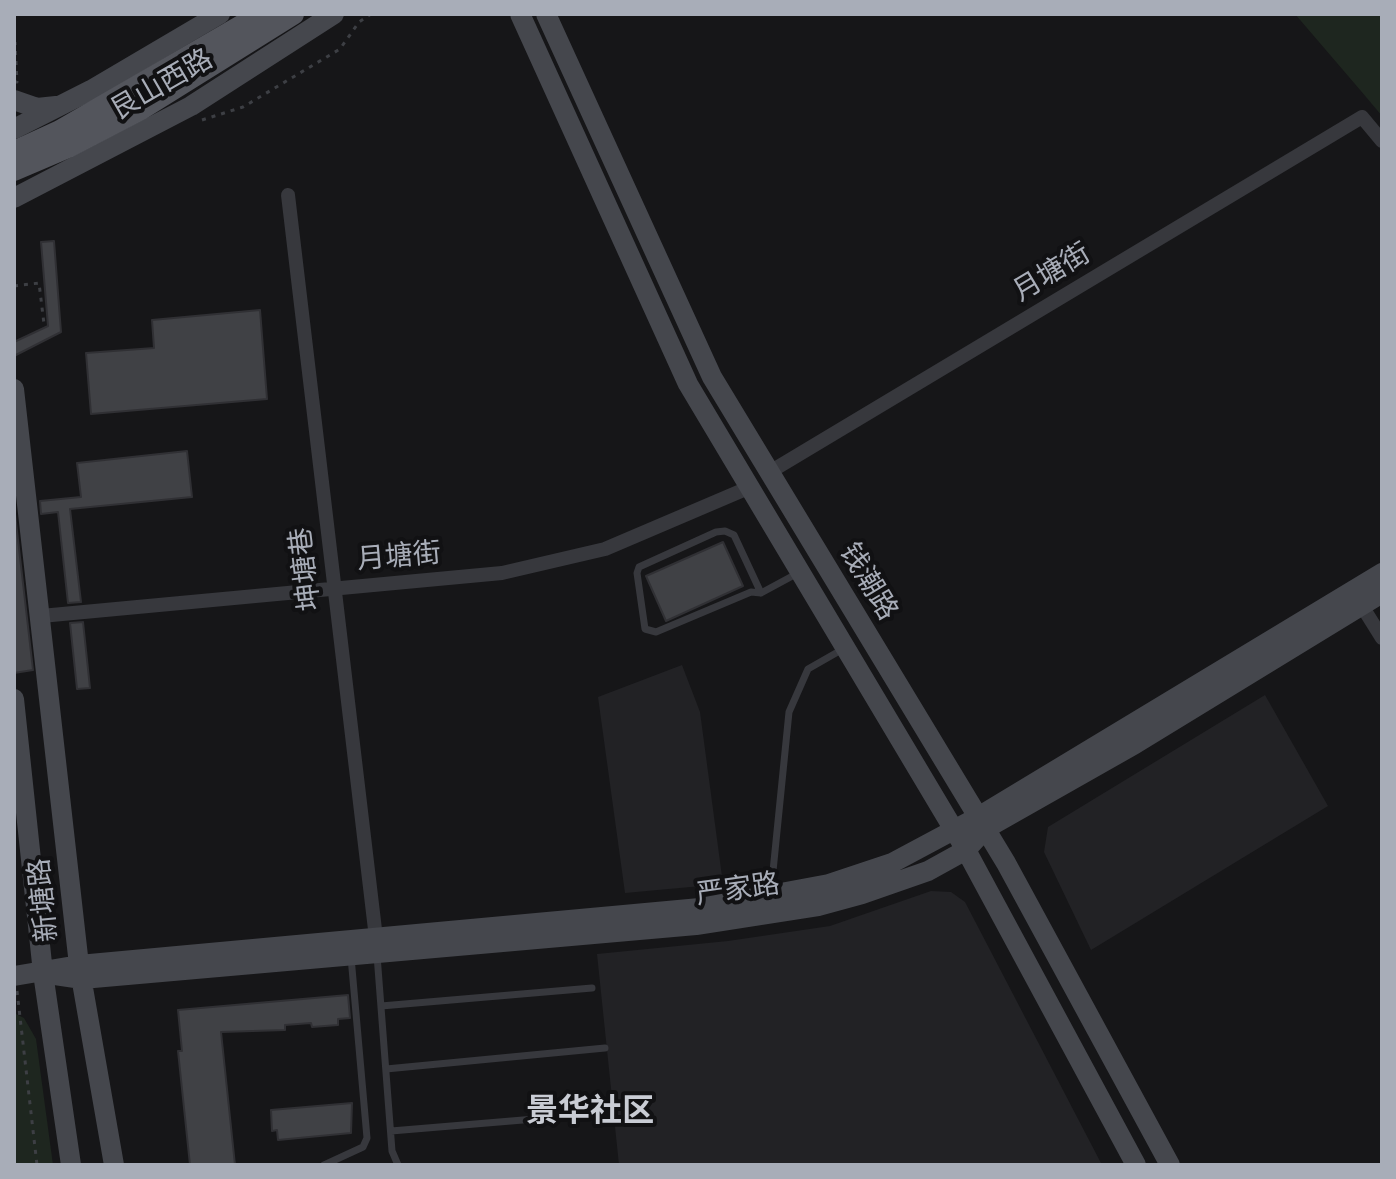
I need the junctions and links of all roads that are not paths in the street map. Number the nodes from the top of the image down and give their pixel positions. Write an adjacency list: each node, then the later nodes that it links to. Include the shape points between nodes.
1 (220, 14): 8 (main road, 艮山西路)
2 (262, 14): 11 (main road, 艮山西路, via 60,131)
3 (293, 14): 12 (main road, 艮山西路, via 141,109)
4 (334, 14): 14 (main road, 艮山西路, via 191,106)
5 (520, 14): 17 (main road, 钱潮路, via 688,384)
6 (546, 14): 16 (main road, 钱潮路, via 702,357)
7 (16, 91): 8 (main road, via 37,108)
8 (64, 105): 9 (main road, 艮山西路)
9 (14, 129)
10 (1382, 141): 16 (street, 月塘街, via 1362,117)
11 (14, 152)
12 (14, 170)
13 (288, 195): 21 (street, 坤塘巷)
14 (14, 198)
15 (14, 389): 26 (main road, 新塘路)
16 (768, 473): 30 (main road, 钱潮路)
17 (748, 488): 19 (main road, 钱潮路); 21 (street, 月塘街, via 569,560 502,573)
18 (1382, 560): 25 (main road, 严家路, via 1342,584)
19 (799, 573): 22 (lane); 28 (main road, 钱潮路)
20 (1382, 573): 25 (main road, 严家路)
21 (335, 589): 26 (street, 月塘街); 34 (street, 坤塘巷)
22 (761, 593): 22 (lane, via 734,535 725,531 639,567 637,573 645,629 656,632 751,592)
23 (1382, 593): 24 (main road, 严家路)
24 (1372, 605): 27 (street); 30 (main road, 严家路, via 1135,744)
25 (1328, 606): 30 (main road, 严家路)
26 (41, 616): 36 (main road, 新塘路)
27 (1382, 638)
28 (845, 649): 31 (main road, 钱潮路); 33 (lane, via 808,669 789,712)
29 (14, 699): 37 (main road, 新塘路)
30 (982, 823): 31 (main road, 严家路); 32 (main road, 严家路); 50 (main road, 钱潮路)
31 (954, 829): 32 (main road, 钱潮路); 33 (main road, 严家路, via 873,871)
32 (966, 850): 34 (main road, 严家路, via 896,884 758,917); 49 (main road, 钱潮路)
33 (771, 897): 34 (main road, 严家路)
34 (377, 945): 35 (main road, 严家路); 36 (main road, 严家路); 40 (lane)
35 (351, 955): 36 (main road, 严家路); 47 (lane, via 367,1138 363,1147)
36 (80, 972): 37 (main road, 严家路); 46 (main road, 新塘路)
37 (43, 973): 38 (main road, 严家路); 45 (main road, 新塘路)
38 (15, 976)
39 (592, 988): 40 (lane)
40 (381, 1006): 42 (lane)
41 (605, 1048): 42 (lane)
42 (386, 1069): 44 (lane)
43 (607, 1113): 44 (lane)
44 (391, 1131): 48 (lane)
45 (71, 1165)
46 (114, 1165)
47 (324, 1165)
48 (398, 1165)
49 (1136, 1165)
50 (1170, 1165)

